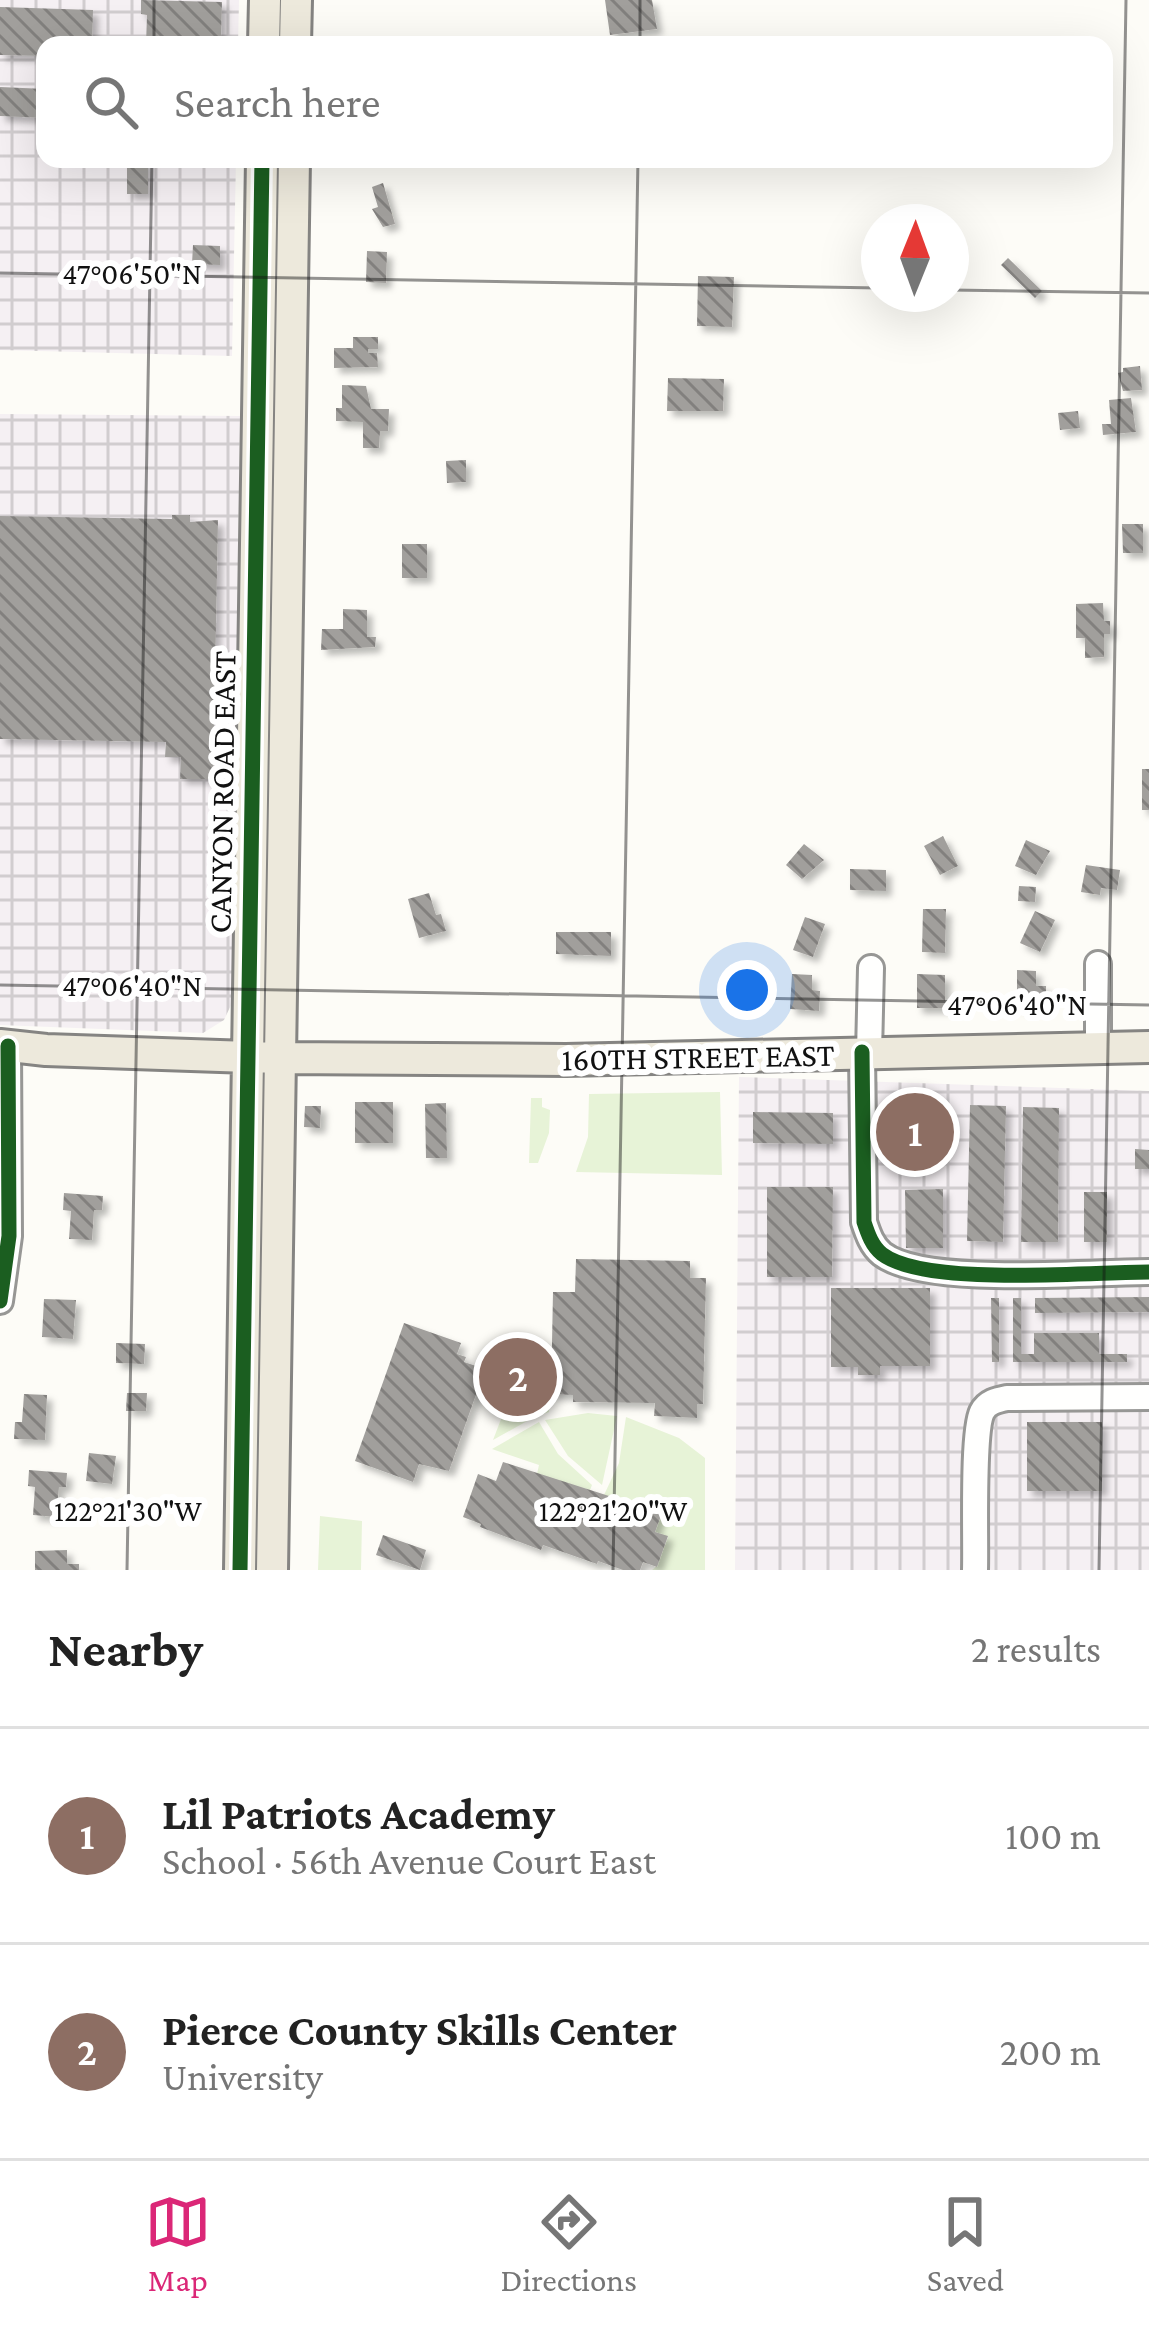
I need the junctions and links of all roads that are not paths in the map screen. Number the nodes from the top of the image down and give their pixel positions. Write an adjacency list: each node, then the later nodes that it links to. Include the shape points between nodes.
1 (265, 0): 3 (main road)
2 (296, 0): 4 (main road)
3 (264, 36)
4 (296, 36)
5 (262, 168): 13 (main road, CANYON ROAD EAST)
6 (294, 168): 14 (main road, CANYON ROAD EAST)
7 (1098, 964): 11 (street)
8 (871, 968): 12 (street)
9 (4, 1045): 13 (main road, 160TH STREET EAST); 15 (street)
10 (1149, 1047): 11 (main road, 160TH STREET EAST)
11 (1098, 1049): 12 (main road, 160TH STREET EAST)
12 (865, 1052): 14 (main road, 160TH STREET EAST); 16 (street, via 864,1220 882,1253 960,1273)
13 (246, 1058): 14 (main road, 160TH STREET EAST); 19 (main road, CANYON ROAD EAST)
14 (280, 1058): 20 (main road, CANYON ROAD EAST)
15 (4, 1206): 17 (street)
16 (1149, 1272)
17 (0, 1301)
18 (1149, 1397): 21 (street, via 1007,1398 983,1409)
19 (240, 1570)
20 (272, 1570)
21 (975, 1570)

